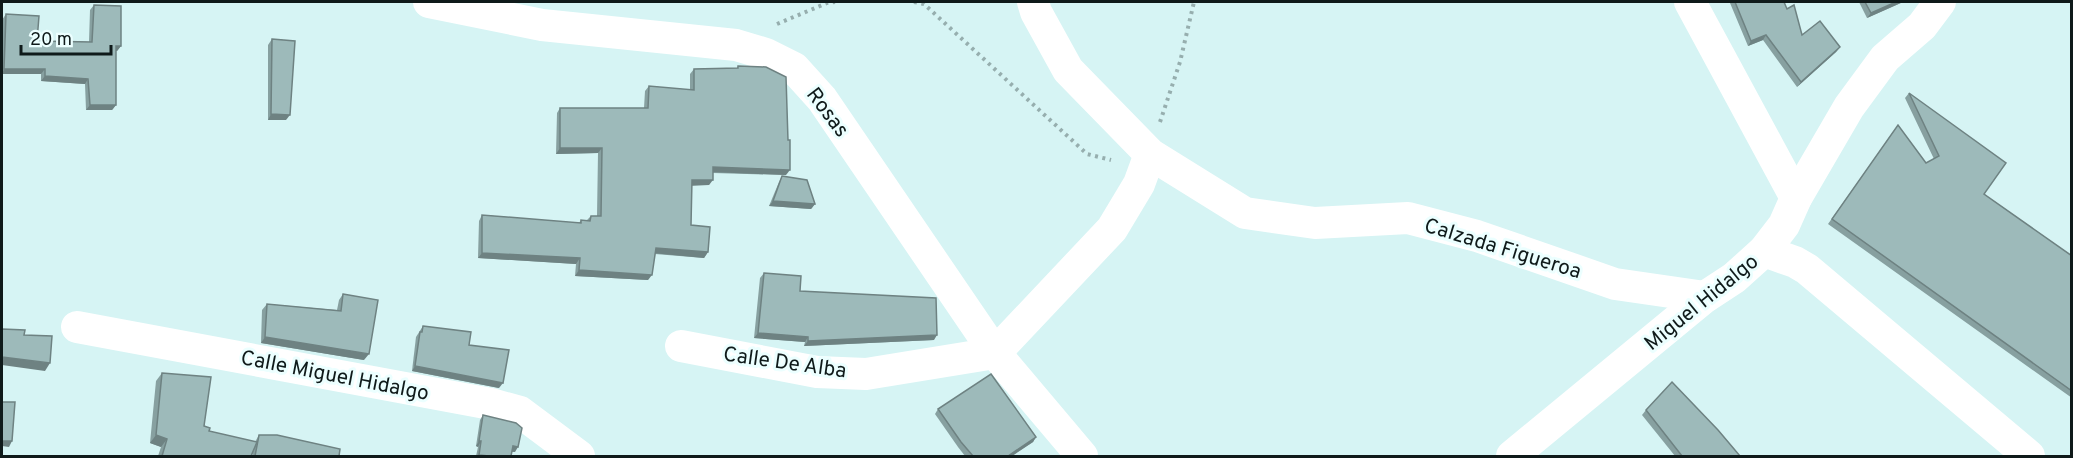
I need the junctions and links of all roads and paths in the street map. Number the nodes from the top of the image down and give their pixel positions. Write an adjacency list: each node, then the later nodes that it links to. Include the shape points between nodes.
1 (429, 2): 8 (street, Rosas, via 542,25)
2 (835, 2): 8 (path)
3 (914, 2): 9 (path, via 924,3 1087,154 1117,161)
4 (1033, 2): 9 (street, Calzada Figueroa, via 1068,70)
5 (1194, 2): 9 (path, via 1180,62)
6 (1690, 2): 10 (street)
7 (1940, 2): 10 (street, Miguel Hidalgo, via 1922,26 1885,58 1849,107)
8 (736, 45): 15 (street, Rosas, via 794,68 822,99)
9 (1150, 154): 12 (street, Calzada Figueroa, via 1245,213 1315,223 1408,218 1477,236 1615,284); 15 (street, via 1112,230)
10 (1796, 198): 11 (street, Miguel Hidalgo, via 1784,225)
11 (1764, 251): 12 (street, Miguel Hidalgo); 19 (street, via 1807,269)
12 (1705, 297): 18 (street, Miguel Hidalgo)
13 (77, 327): 16 (street, Calle Miguel Hidalgo, via 491,404 520,412)
14 (681, 346): 15 (street, Calle De Alba, via 817,372 866,374)
15 (995, 352): 17 (street, Rosas)
16 (579, 456)
17 (1082, 456)
18 (1512, 456)
19 (2029, 456)

